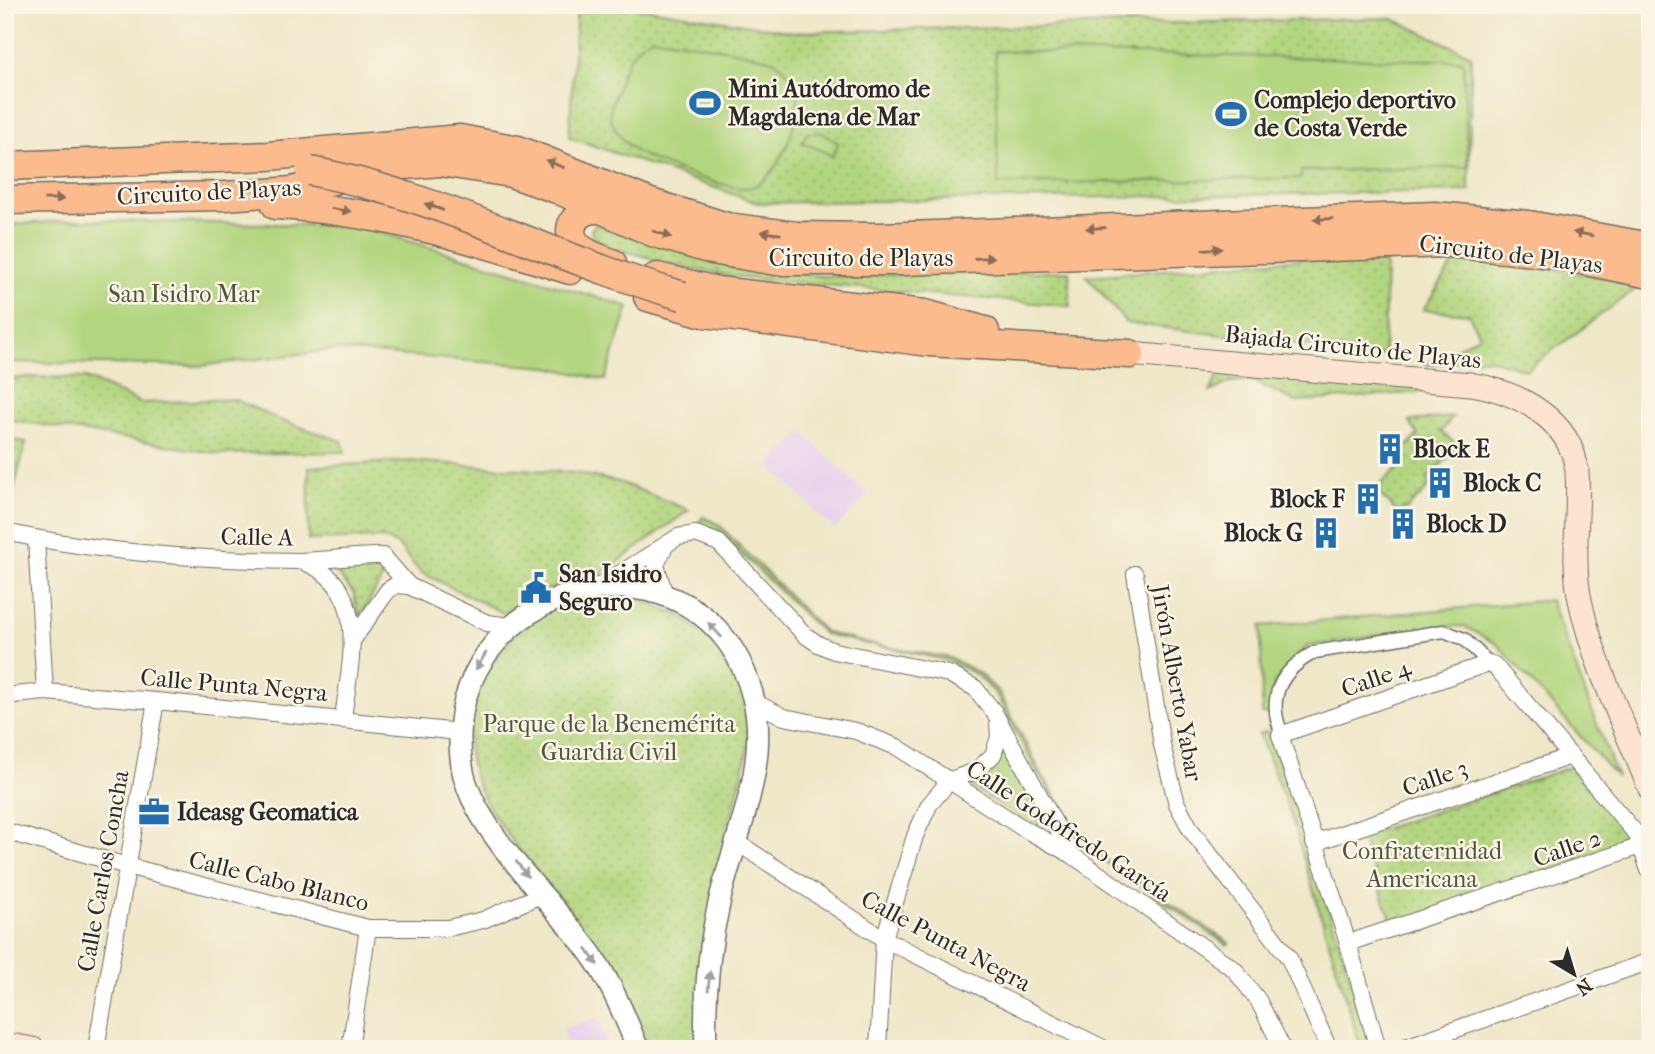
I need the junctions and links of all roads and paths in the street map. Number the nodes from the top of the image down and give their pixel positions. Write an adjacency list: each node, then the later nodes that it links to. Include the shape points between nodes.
1 (5, 166): 6 (highway, Circuito de Playas, one-way to 1, via 1529,225 1435,216 880,237 785,235 694,219 518,150 460,139 268,156)
2 (5, 178): 8 (highway, one-way to 2, bridge, via 705,302 427,204 310,171 224,169)
3 (225, 196): 4 (highway, Circuito de Playas, one-way to 3); 5 (highway, Circuito de Playas, via 292,191 383,167 440,162 511,173); 9 (highway, one-way to 9, via 246,203 356,212 431,229 704,313 929,342)
4 (5, 200)
5 (599, 209): 7 (highway, Circuito de Playas, one-way to 7, via 652,232 712,250 776,261 1449,243 1552,254); 8 (highway, via 585,211 575,219 573,239 587,252 624,268 717,291 925,314)
6 (1650, 247)
7 (1650, 274)
8 (985, 331): 9 (highway)
9 (1130, 354): 33 (main road, Bajada Circuito de Playas, via 1470,384 1527,402 1546,417 1567,442 1577,470 1575,558 1583,612)
10 (5, 532): 11 (street, Calle A)
11 (36, 539): 13 (street, Calle A, via 165,558); 21 (street)
12 (667, 544): 16 (street); 17 (street, via 656,565); 26 (street, via 691,534 712,539 818,644 963,680 982,694)
13 (302, 561): 15 (street, Calle A, via 383,556); 19 (street, via 328,576 348,603)
14 (1135, 574): 55 (street, Jirón Alberto Yabar, via 1162,745 1177,804 1191,830 1289,958)
15 (409, 586): 18 (street, Calle A); 19 (street, via 388,590)
16 (600, 586): 17 (street, via 628,586); 18 (street, via 551,600)
17 (665, 595): 24 (street, one-way to 17, via 743,669 718,631 694,610)
18 (499, 628): 28 (street, one-way to 28, via 472,676)
19 (352, 641): 27 (street)
20 (1489, 663): 30 (street, Calle 4); 30 (street, via 1464,639 1444,631 1315,652 1297,662 1279,682 1275,706); 31 (street)
21 (45, 692): 22 (street, Calle Punta Negra); 23 (street, Calle Punta Negra)
22 (5, 696)
23 (156, 701): 27 (street, Calle Punta Negra); 39 (street, Calle Carlos Concha)
24 (754, 702): 25 (street, Calle Godofredo García); 29 (street)
25 (783, 717): 29 (street); 32 (street, Calle Godofredo García, via 856,731 897,747)
26 (996, 717): 32 (street, via 999,737 993,755 976,771); 38 (street)
27 (343, 718): 28 (street, Calle Punta Negra)
28 (458, 732): 41 (street, one-way to 41, via 462,769 474,803)
29 (758, 733): 35 (street, via 754,771)
30 (1281, 735): 36 (street)
31 (1571, 756): 36 (street, Calle 3); 37 (street, via 1637,835)
32 (950, 780): 38 (street, Calle Godofredo García); 43 (street, via 929,805 915,836)
33 (1650, 789)
34 (5, 831): 39 (street, Calle Cabo Blanco)
35 (735, 841): 43 (street, Calle Punta Negra); 51 (street, one-way to 35, via 709,976)
36 (1314, 843): 44 (street)
37 (1641, 846): 40 (street); 44 (street, Calle 2)
38 (1072, 855): 54 (street, Calle Godofredo García, via 1234,969 1258,1000)
39 (127, 866): 42 (street, Calle Cabo Blanco); 48 (street, Calle Carlos Concha)
40 (1650, 873)
41 (542, 894): 42 (street, Calle Cabo Blanco, via 483,920 448,928); 50 (street, one-way to 50, via 596,961)
42 (368, 928): 49 (street)
43 (884, 939): 52 (street); 53 (street, Calle Punta Negra)
44 (1348, 943): 56 (street)
45 (1650, 961): 57 (street)
46 (5, 1044): 47 (main road)
47 (33, 1049)
48 (96, 1049)
49 (350, 1049)
50 (638, 1049)
51 (706, 1049)
52 (878, 1049)
53 (1104, 1049)
54 (1283, 1049)
55 (1329, 1049)
56 (1378, 1049)
57 (1400, 1049)

